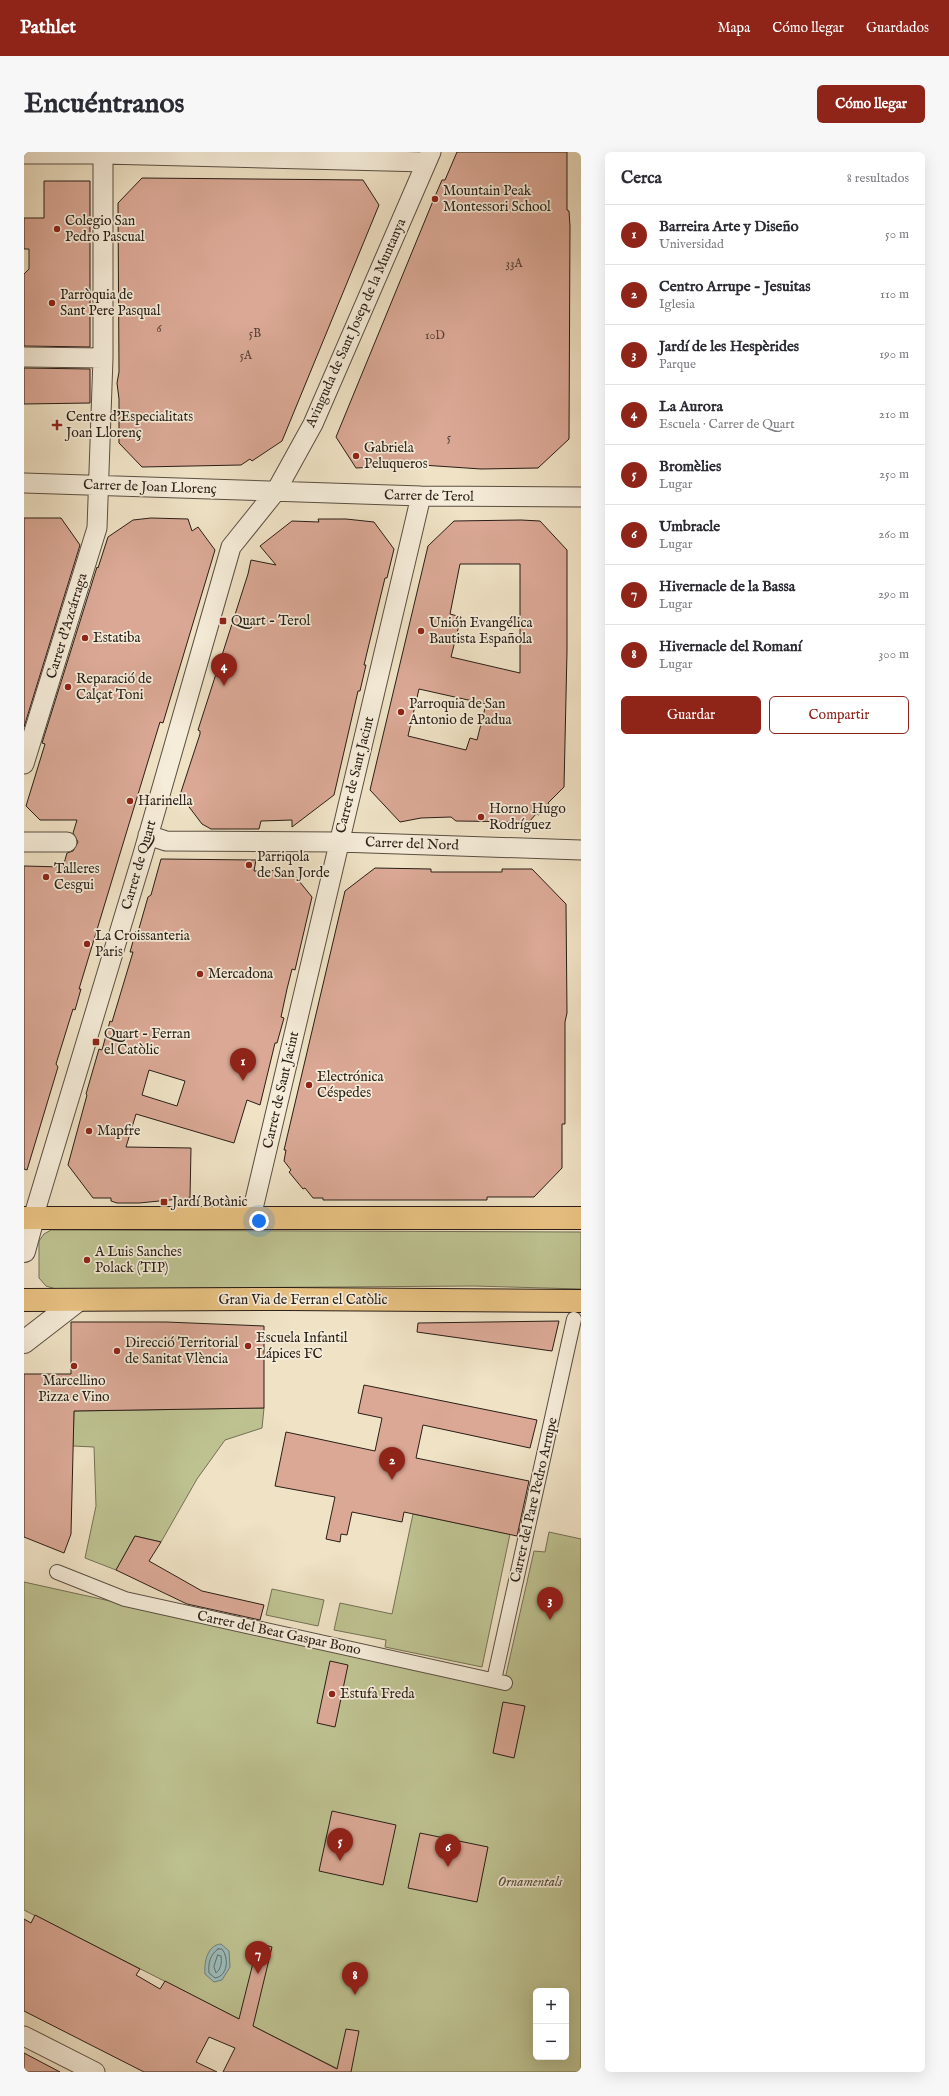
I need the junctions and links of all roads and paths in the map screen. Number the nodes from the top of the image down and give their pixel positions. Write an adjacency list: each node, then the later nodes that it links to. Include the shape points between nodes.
1 (103, 153): 2 (street); 3 (street); 5 (street, Carrer d'Azcárraga)
2 (24, 154)
3 (428, 157): 8 (street, Avinguda de Sant Josep de la Muntanya, via 316,417)
4 (24, 357): 5 (street)
5 (103, 358): 7 (street, Carrer d'Azcárraga)
6 (24, 484): 7 (street, Carrer de Joan Llorenç)
7 (100, 486): 8 (street, Carrer de Joan Llorenç); 11 (street, Carrer d'Azcárraga, via 97,528)
8 (276, 491): 9 (street, Carrer de Terol); 12 (street, Carrer de Quart, via 231,546)
9 (421, 496): 10 (street, Carrer de Terol); 15 (street, Carrer de Sant Jacint)
10 (581, 497)
11 (24, 764)
12 (148, 835): 15 (street, Carrer del Nord, via 166,841); 19 (street, Carrer de Quart)
13 (24, 842): 14 (street)
14 (67, 842)
15 (338, 842): 16 (street, Carrer del Nord); 18 (street, Carrer de Sant Jacint)
16 (581, 850)
17 (581, 1213): 20 (street)
18 (251, 1217): 19 (main road); 20 (main road)
19 (29, 1218): 21 (street, Carrer de Quart)
20 (581, 1218)
21 (24, 1251)
22 (24, 1300): 23 (main road, Gran Via de Ferran el Catòlic)
23 (77, 1301): 24 (main road, Gran Via de Ferran el Catòlic, via 286,1299); 25 (street)
24 (578, 1310): 27 (street, Carrer del Pare Pedro Arrupe)
25 (24, 1342)
26 (57, 1572): 27 (street, Carrer del Beat Gaspar Bono, via 125,1599)
27 (499, 1681)
28 (24, 2036): 29 (street)
29 (95, 2072)

